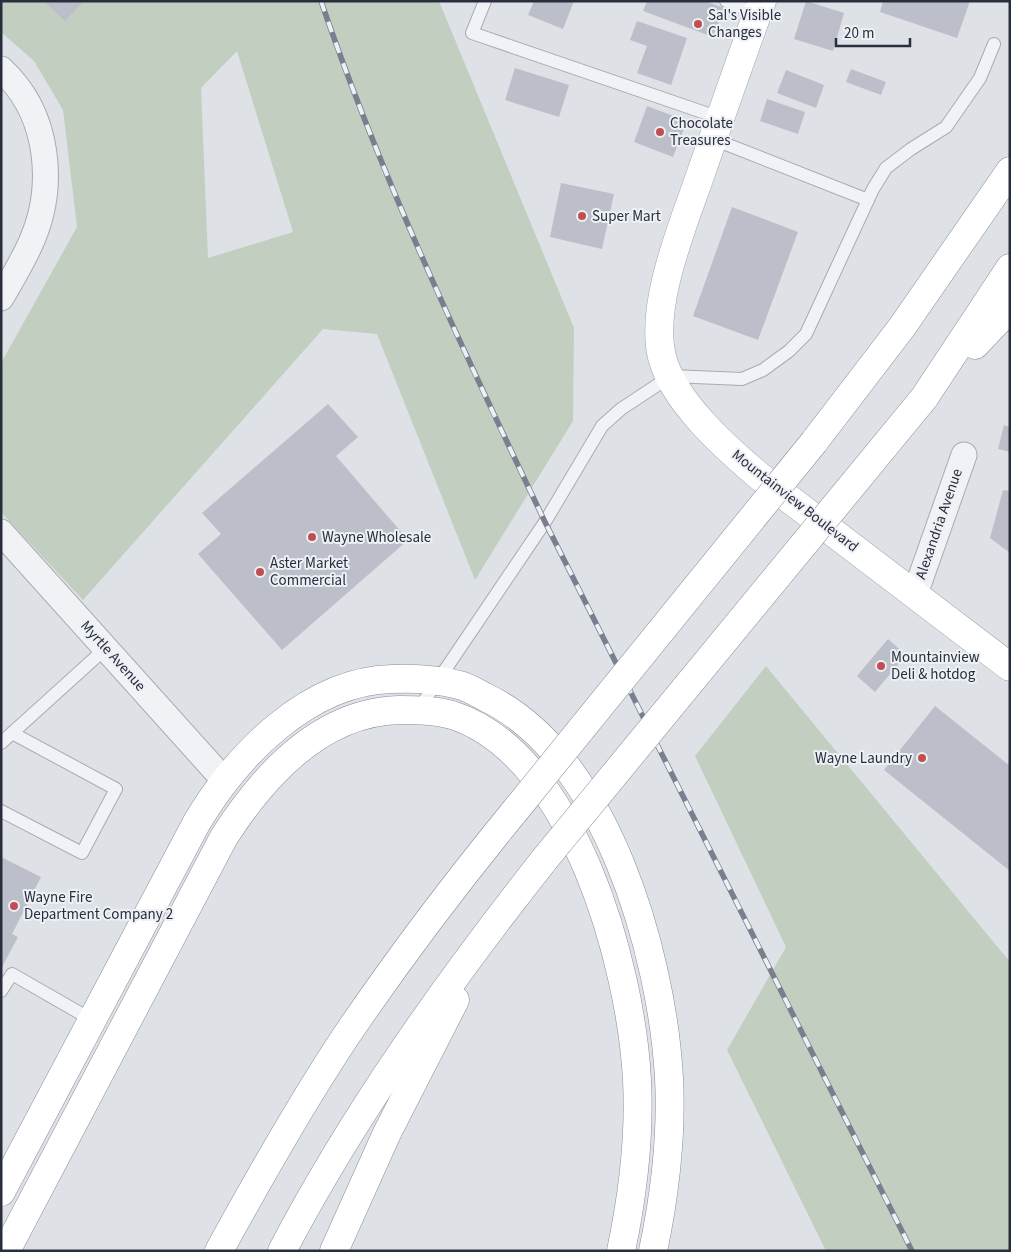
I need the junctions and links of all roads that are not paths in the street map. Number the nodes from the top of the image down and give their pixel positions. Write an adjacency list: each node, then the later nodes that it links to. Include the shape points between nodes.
1 (485, 1): 6 (lane, via 472,33)
2 (726, 1): 3 (lane)
3 (760, 8): 6 (main road, Mountainview Boulevard)
4 (994, 44): 8 (lane, via 980,78 946,127 886,168)
5 (1, 69): 10 (street, via 16,83 36,117 44,146 45,179 41,212 30,246)
6 (717, 128): 8 (lane); 13 (main road, Mountainview Boulevard, via 672,258 659,319 662,357)
7 (1010, 171): 30 (main road, bridge, via 902,327 814,442 453,887 345,1037 292,1122)
8 (868, 200): 13 (lane, via 806,334 789,351 763,370 742,379)
9 (1010, 268): 12 (main road)
10 (1, 298)
11 (1010, 308): 12 (main road)
12 (982, 326): 25 (main road, bridge)
13 (671, 376): 16 (main road, Mountainview Boulevard, via 699,419 731,452); 19 (lane, via 621,409 602,426 545,522)
14 (964, 455): 16 (street, Alexandria Avenue)
15 (1, 532): 17 (street, Myrtle Avenue)
16 (915, 594): 18 (main road, Mountainview Boulevard)
17 (106, 648): 21 (lane); 23 (street, Myrtle Avenue)
18 (1010, 667)
19 (437, 680): 20 (lane); 23 (main road, via 377,679 336,692 301,710 270,732); 34 (main road, via 461,685 498,703 528,725 557,753 594,813 626,878 653,968 669,1077 667,1169)
20 (418, 710): 29 (main road, via 382,711 348,721 318,737 290,756 243,807 224,837); 33 (main road, via 452,716 482,730 533,773 567,828 596,890 619,959 628,999 637,1079 636,1166)
21 (12, 733): 22 (lane); 24 (lane, via 116,789 82,853)
22 (1, 742)
23 (224, 780): 27 (main road, via 196,822)
24 (1, 811)
25 (495, 923): 31 (main road, via 393,1065); 32 (main road, via 387,1133)
26 (1, 991): 27 (lane, via 12,974)
27 (92, 1020): 28 (main road)
28 (1, 1192)
29 (6, 1251)
30 (219, 1251)
31 (282, 1251)
32 (334, 1251)
33 (621, 1251)
34 (653, 1251)

